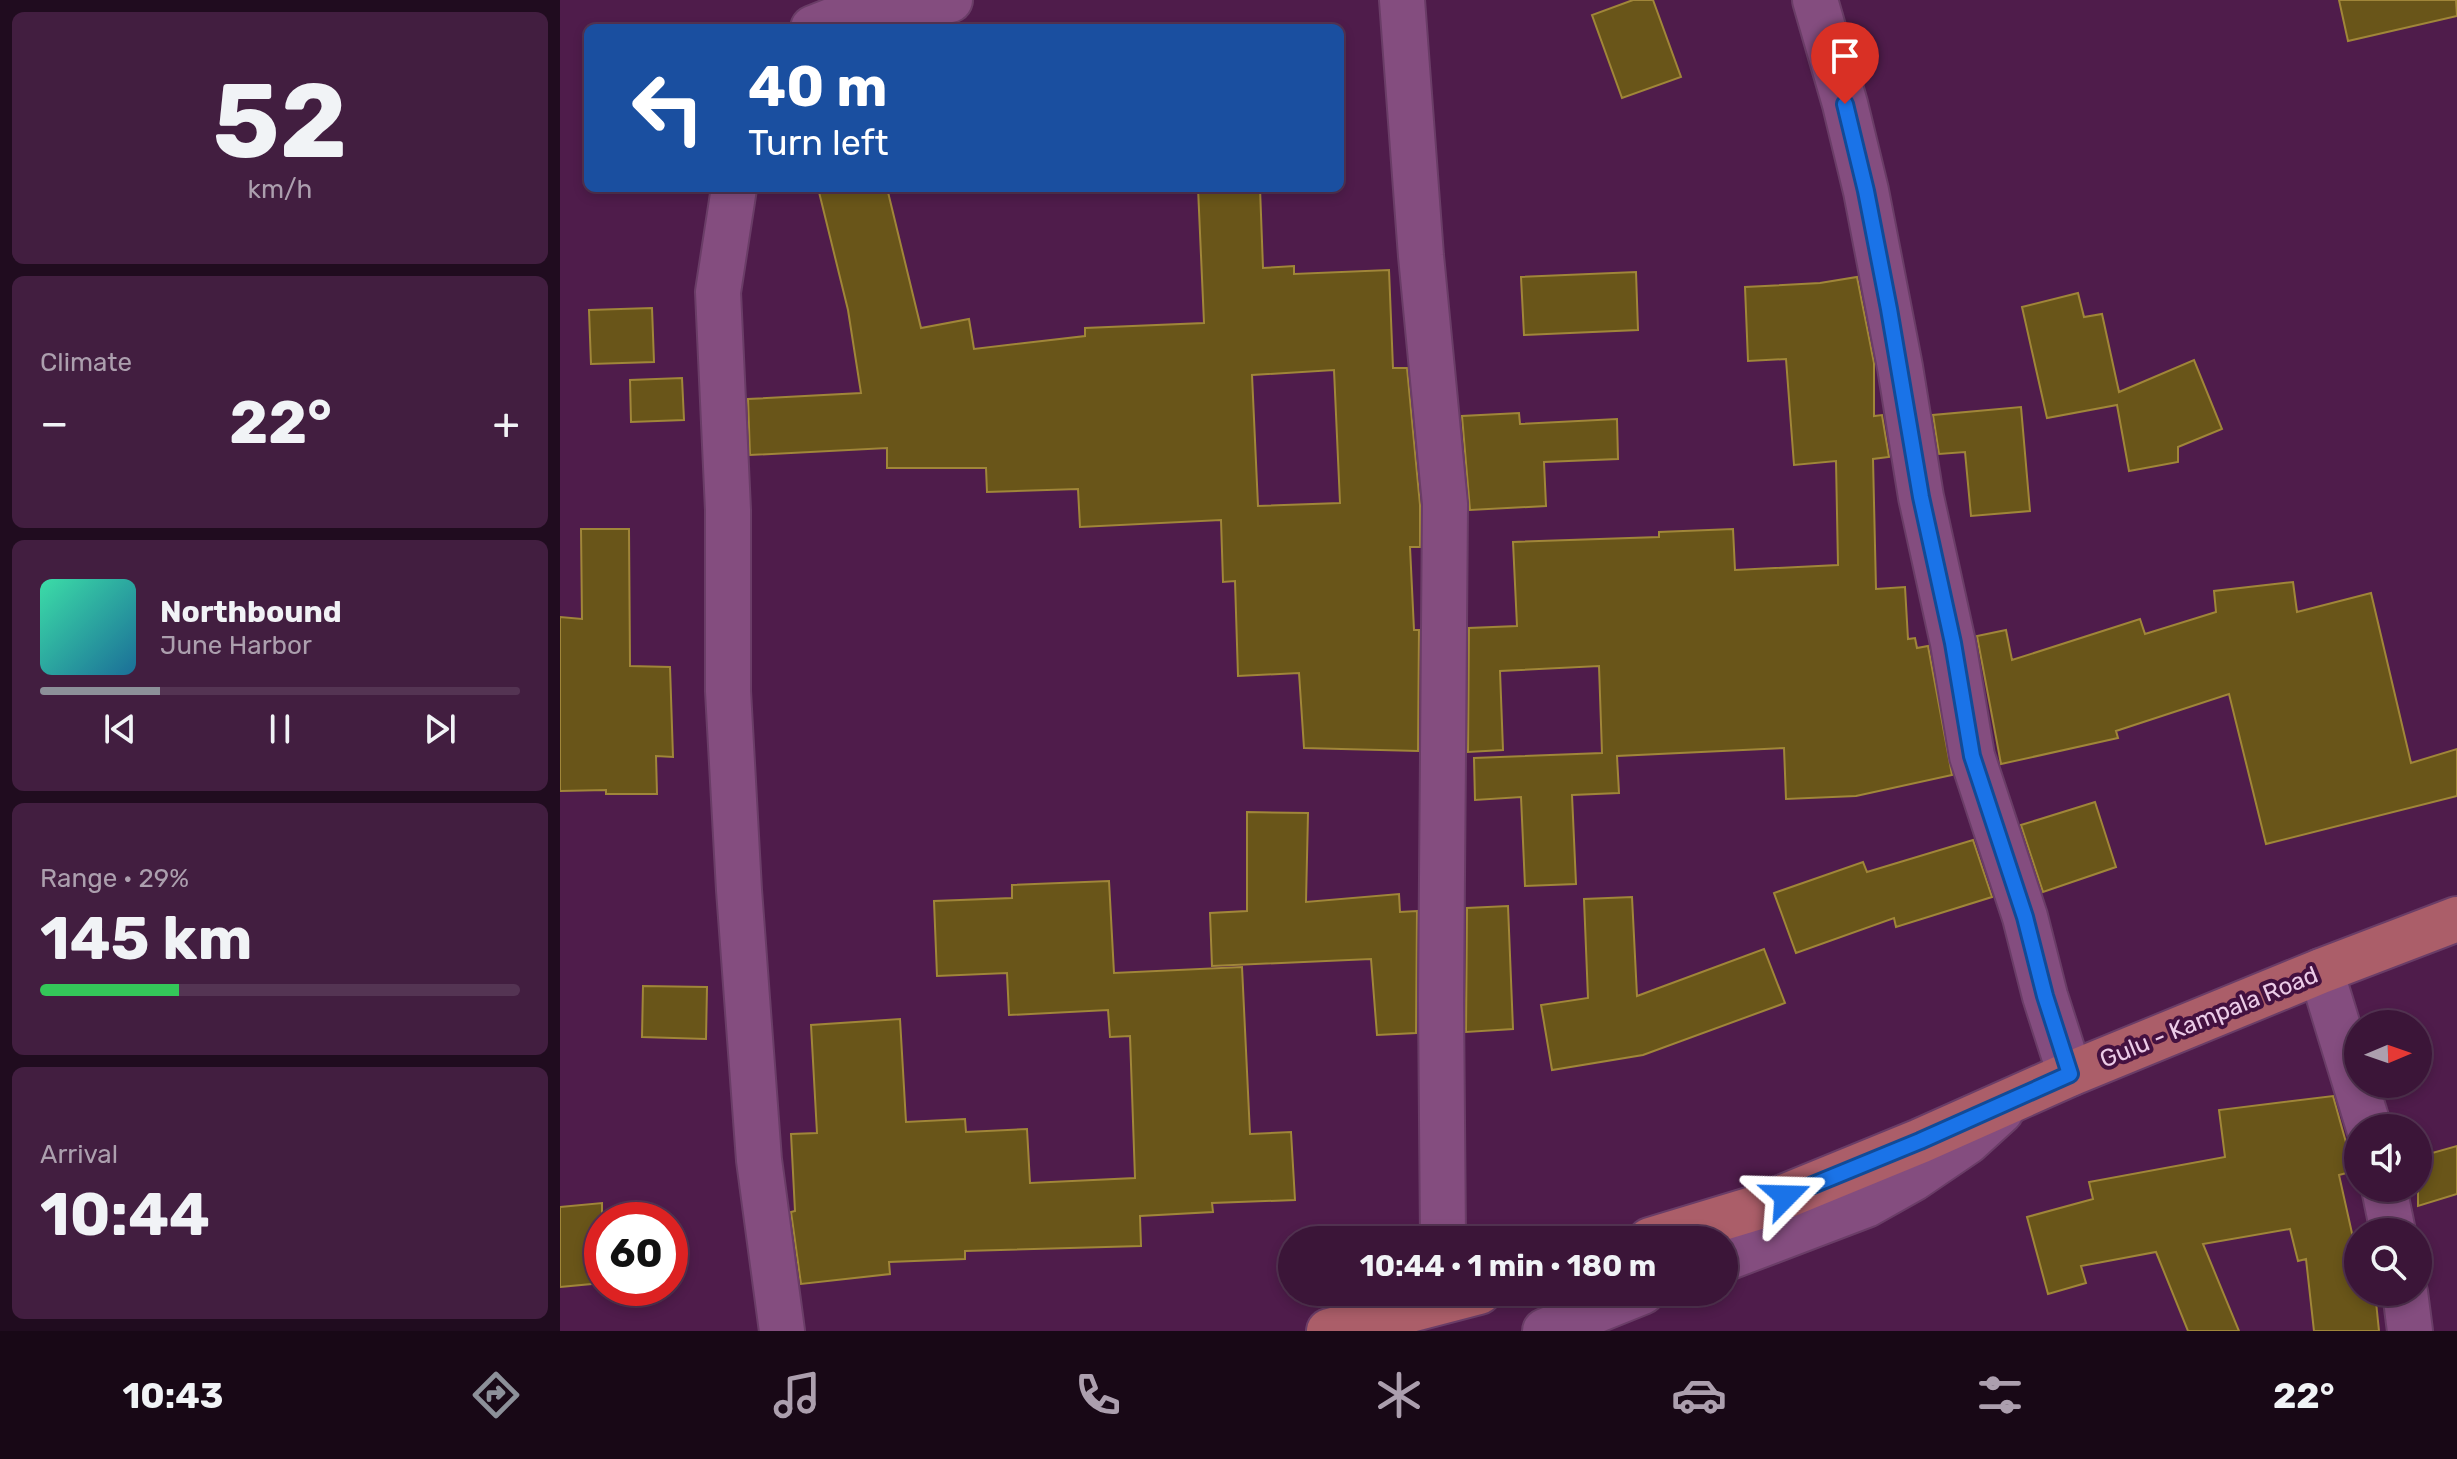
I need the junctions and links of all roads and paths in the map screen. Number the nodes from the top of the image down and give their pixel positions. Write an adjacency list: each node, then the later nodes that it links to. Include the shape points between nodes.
1 (950, 0): 4 (street)
2 (1402, 0): 11 (street, via 1445,504)
3 (1815, 0): 8 (street, via 1866,191 1972,756)
4 (823, 24)
5 (733, 192): 17 (street, via 718,292 728,510 728,691 759,1160)
6 (2457, 919): 7 (main road, Gulu - Kampala Road)
7 (2321, 971): 8 (main road, Gulu - Kampala Road); 10 (street)
8 (2070, 1074): 9 (main road, Gulu - Kampala Road)
9 (2015, 1098): 12 (main road, Gulu - Kampala Road, via 1759,1207); 13 (street, via 1967,1142 1914,1178 1878,1198)
10 (2365, 1114)
11 (1443, 1226)
12 (1696, 1226)
13 (1738, 1253)
14 (1419, 1306): 18 (main road)
15 (1607, 1306): 19 (street)
16 (2407, 1306): 20 (street)
17 (782, 1331)
18 (1329, 1331)
19 (1545, 1331)
20 (2410, 1331)

